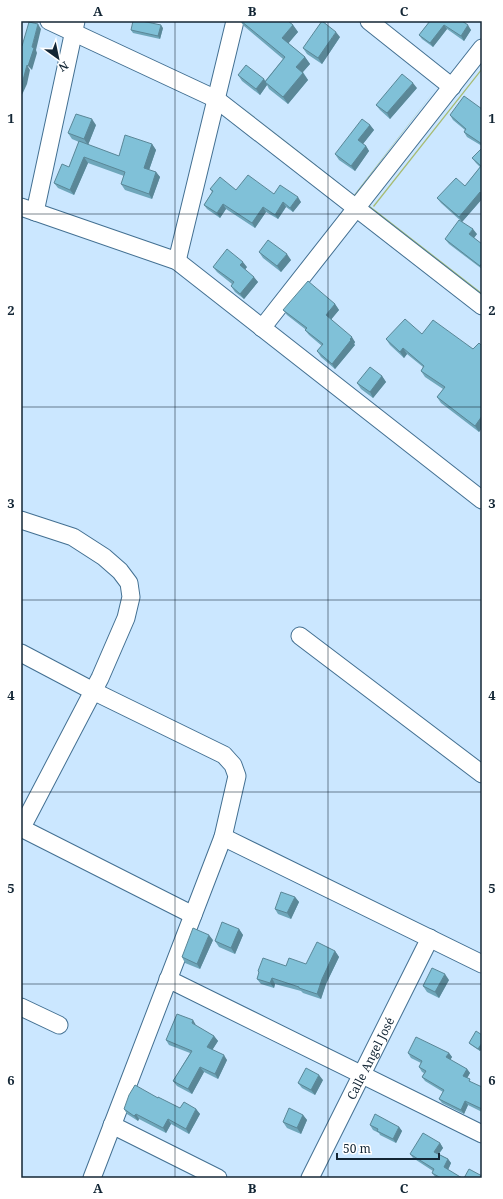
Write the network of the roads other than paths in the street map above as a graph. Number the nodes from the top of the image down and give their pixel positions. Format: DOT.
graph roads {
  1 [pos="49,21"];
  2 [pos="235,21"];
  3 [pos="369,21"];
  4 [pos="75,26"];
  5 [pos="482,48"];
  6 [pos="452,87"];
  7 [pos="216,99"];
  8 [pos="356,208"];
  9 [pos="28,209"];
  10 [pos="177,261"];
  11 [pos="482,306"];
  12 [pos="262,328"];
  13 [pos="482,500"];
  14 [pos="21,520"];
  15 [pos="300,636"];
  16 [pos="21,653"];
  17 [pos="93,691"];
  18 [pos="482,774"];
  19 [pos="21,829"];
  20 [pos="223,837"];
  21 [pos="193,914"];
  22 [pos="430,938"];
  23 [pos="482,964"];
  24 [pos="168,979"];
  25 [pos="21,1006"];
  26 [pos="59,1025"];
  27 [pos="362,1075"];
  28 [pos="112,1125"];
  29 [pos="482,1134"];
  30 [pos="92,1178"];
  31 [pos="218,1178"];
  32 [pos="310,1178"];
  1 -- 4 [label="street"];
  2 -- 7 [label="street"];
  3 -- 6 [label="street"];
  4 -- 7 [label="street"];
  4 -- 9 [label="street"];
  5 -- 6 [label="street"];
  6 -- 8 [label="street"];
  7 -- 8 [label="street"];
  7 -- 10 [label="street"];
  8 -- 11 [label="street"];
  8 -- 12 [label="street"];
  9 -- 10 [label="street"];
  10 -- 12 [label="street"];
  12 -- 13 [label="street"];
  14 -- 17 [label="street"];
  15 -- 18 [label="street"];
  16 -- 17 [label="street"];
  17 -- 19 [label="street"];
  17 -- 20 [label="street"];
  19 -- 21 [label="street"];
  20 -- 21 [label="street"];
  20 -- 22 [label="street"];
  21 -- 24 [label="street"];
  22 -- 23 [label="street"];
  22 -- 27 [label="street, Calle Angel José"];
  24 -- 27 [label="street"];
  24 -- 28 [label="street"];
  25 -- 26 [label="street"];
  27 -- 29 [label="street"];
  27 -- 32 [label="street, Calle Angel José"];
  28 -- 30 [label="street"];
  28 -- 31 [label="street"];
}
